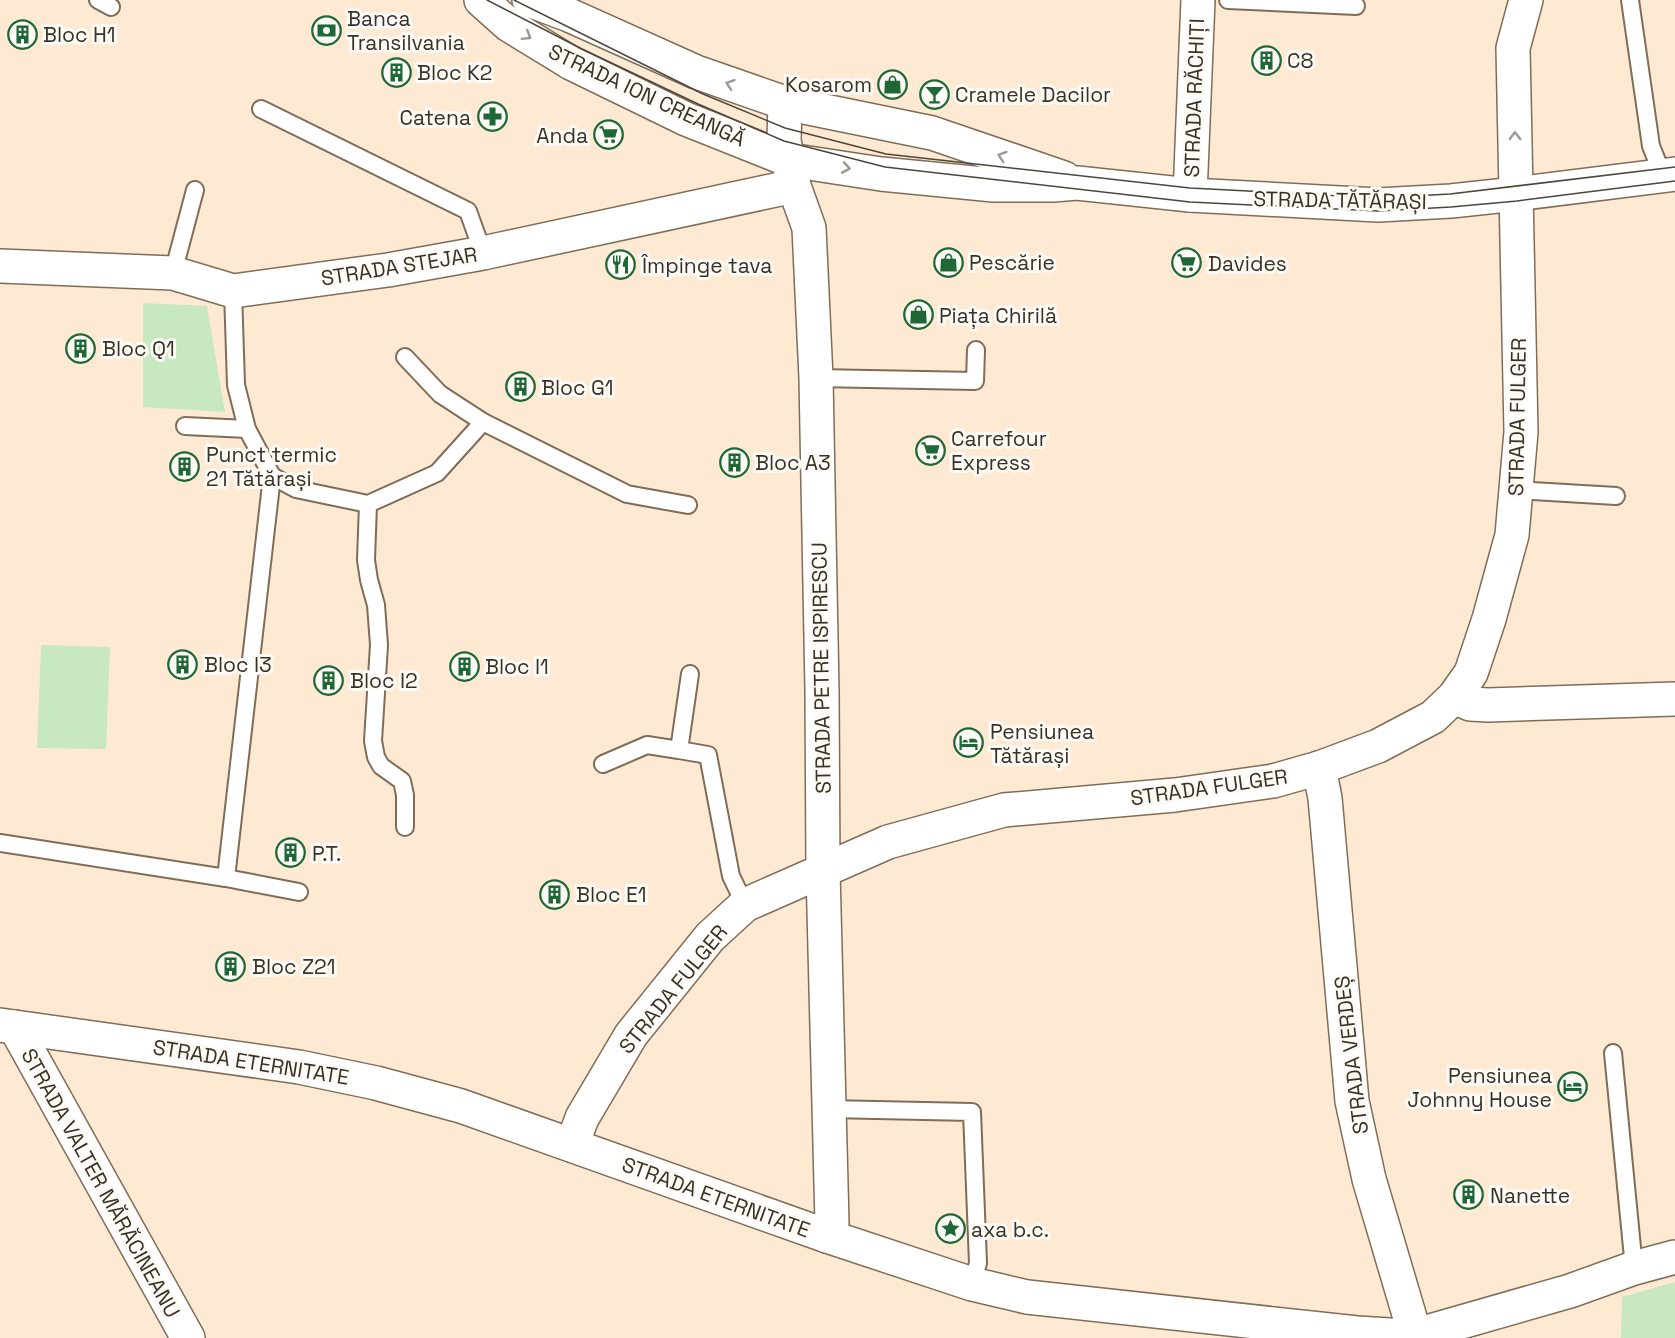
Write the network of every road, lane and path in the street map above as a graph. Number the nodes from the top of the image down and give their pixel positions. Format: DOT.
graph roads {
  1 [pos="481,0"];
  2 [pos="529,0"];
  3 [pos="1198,0"];
  4 [pos="1227,0"];
  5 [pos="1526,0"];
  6 [pos="1630,0"];
  7 [pos="1356,6"];
  8 [pos="785,103"];
  9 [pos="261,109"];
  10 [pos="791,173"];
  11 [pos="1669,175"];
  12 [pos="1077,183"];
  13 [pos="195,190"];
  14 [pos="1516,194"];
  15 [pos="1190,195"];
  16 [pos="483,253"];
  17 [pos="0,266"];
  18 [pos="173,273"];
  19 [pos="233,291"];
  20 [pos="976,350"];
  21 [pos="405,357"];
  22 [pos="816,378"];
  23 [pos="483,422"];
  24 [pos="185,426"];
  25 [pos="247,429"];
  26 [pos="272,476"];
  27 [pos="1517,490"];
  28 [pos="1616,496"];
  29 [pos="368,504"];
  30 [pos="688,505"];
  31 [pos="690,674"];
  32 [pos="1454,697"];
  33 [pos="1675,699"];
  34 [pos="679,750"];
  35 [pos="603,764"];
  36 [pos="1319,768"];
  37 [pos="405,827"];
  38 [pos="0,843"];
  39 [pos="823,871"];
  40 [pos="226,878"];
  41 [pos="298,892"];
  42 [pos="745,905"];
  43 [pos="7,1026"];
  44 [pos="1613,1053"];
  45 [pos="828,1109"];
  46 [pos="572,1145"];
  47 [pos="827,1236"];
  48 [pos="1675,1257"];
  49 [pos="1634,1268"];
  50 [pos="972,1284"];
  51 [pos="1423,1337"];
  52 [pos="188,1338"];
  1 -- 10 [label="street, STRADA ION CREANGĂ, one-way"];
  8 -- 2 [label="street, STRADA ION CREANGĂ, one-way"];
  3 -- 15 [label="street, STRADA RĂCHIȚI"];
  4 -- 7 [label="lane"];
  14 -- 5 [label="street, STRADA FULGER, one-way"];
  6 -- 11 [label="lane"];
  8 -- 10 [label="street, STRADA PETRE ISPIRESCU"];
  12 -- 8 [label="street, STRADA TĂTĂRAȘI, one-way"];
  9 -- 16 [label="lane"];
  10 -- 12 [label="street, STRADA TĂTĂRAȘI, one-way"];
  10 -- 16 [label="street, STRADA STEJAR"];
  10 -- 22 [label="street, STRADA PETRE ISPIRESCU"];
  11 -- 14 [label="street, STRADA TĂTĂRAȘI"];
  12 -- 15 [label="street, STRADA TĂTĂRAȘI"];
  13 -- 18 [label="lane"];
  14 -- 15 [label="street, STRADA TĂTĂRAȘI"];
  14 -- 27 [label="street, STRADA FULGER"];
  16 -- 19 [label="street, STRADA STEJAR"];
  17 -- 18 [label="street, STRADA STEJAR"];
  18 -- 19 [label="street, STRADA STEJAR"];
  19 -- 25 [label="lane"];
  20 -- 22 [label="lane"];
  21 -- 23 [label="lane"];
  22 -- 39 [label="street, STRADA PETRE ISPIRESCU"];
  23 -- 29 [label="lane"];
  23 -- 30 [label="lane"];
  24 -- 25 [label="lane"];
  25 -- 26 [label="lane"];
  26 -- 29 [label="lane"];
  26 -- 40 [label="lane"];
  27 -- 28 [label="lane"];
  27 -- 32 [label="street, STRADA FULGER"];
  29 -- 37 [label="lane"];
  31 -- 34 [label="lane"];
  32 -- 33 [label="street"];
  32 -- 36 [label="street, STRADA FULGER"];
  34 -- 35 [label="lane"];
  34 -- 42 [label="lane"];
  36 -- 39 [label="street, STRADA FULGER"];
  36 -- 51 [label="street, STRADA VERDEȘ"];
  38 -- 40 [label="lane"];
  39 -- 42 [label="street, STRADA FULGER"];
  39 -- 45 [label="street, STRADA PETRE ISPIRESCU"];
  40 -- 41 [label="lane"];
  42 -- 46 [label="street, STRADA FULGER"];
  43 -- 46 [label="street, STRADA ETERNITATE"];
  43 -- 52 [label="street, STRADA VALTER MĂRĂCINEANU"];
  44 -- 49 [label="lane"];
  45 -- 47 [label="street, STRADA PETRE ISPIRESCU"];
  45 -- 50 [label="lane"];
  46 -- 47 [label="street, STRADA ETERNITATE"];
  47 -- 50 [label="street, STRADA ETERNITATE"];
  48 -- 49 [label="street, STRADA ETERNITATE"];
  49 -- 51 [label="street, STRADA ETERNITATE"];
  50 -- 51 [label="street, STRADA ETERNITATE"];
}
